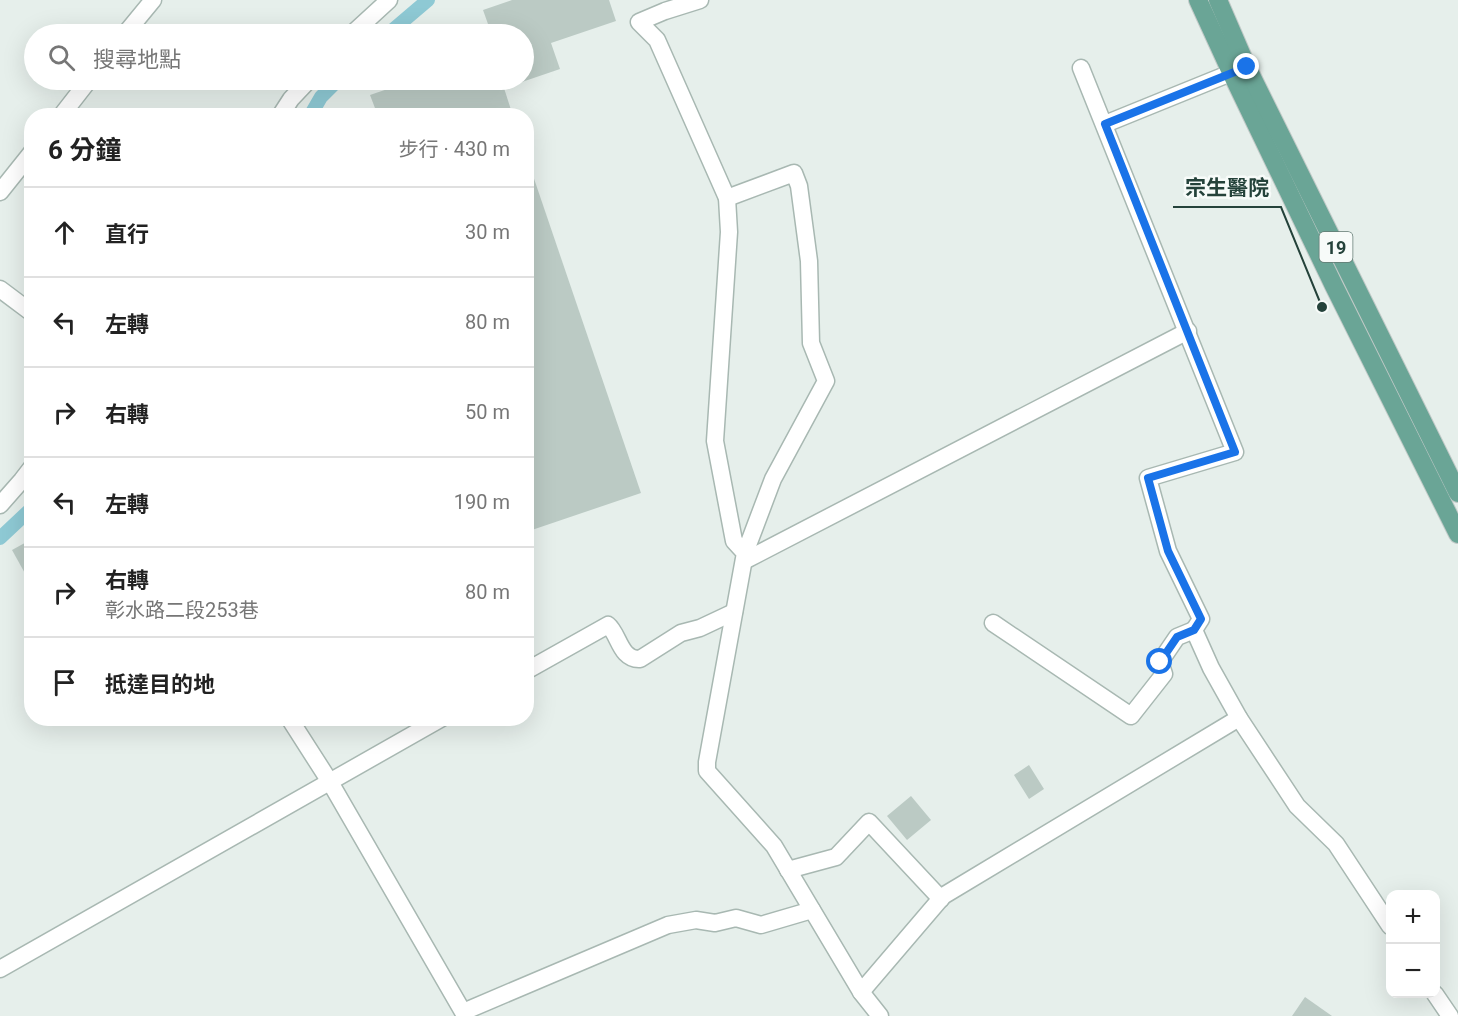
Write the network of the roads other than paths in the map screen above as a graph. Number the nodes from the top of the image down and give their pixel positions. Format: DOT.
graph roads {
  1 [pos="153,0"];
  2 [pos="389,0"];
  3 [pos="700,0"];
  4 [pos="1198,0"];
  5 [pos="1218,0"];
  6 [pos="133,24"];
  7 [pos="363,24"];
  8 [pos="1081,68"];
  9 [pos="1239,69"];
  10 [pos="81,90"];
  11 [pos="300,90"];
  12 [pos="67,108"];
  13 [pos="285,108"];
  14 [pos="1105,124"];
  15 [pos="24,162"];
  16 [pos="0,192"];
  17 [pos="727,198"];
  18 [pos="1351,277"];
  19 [pos="1334,286"];
  20 [pos="0,289"];
  21 [pos="24,307"];
  22 [pos="1188,331"];
  23 [pos="24,477"];
  24 [pos="1458,493"];
  25 [pos="0,505"];
  26 [pos="1458,534"];
  27 [pos="744,557"];
  28 [pos="734,612"];
  29 [pos="993,623"];
  30 [pos="1194,630"];
  31 [pos="534,667"];
  32 [pos="1239,718"];
  33 [pos="294,726"];
  34 [pos="428,726"];
  35 [pos="330,782"];
  36 [pos="788,870"];
  37 [pos="941,899"];
  38 [pos="812,910"];
  39 [pos="1386,920"];
  40 [pos="0,969"];
  41 [pos="861,992"];
  42 [pos="1438,998"];
  43 [pos="880,1016"];
  44 [pos="1450,1016"];
  1 -- 6 [label="street"];
  2 -- 7 [label="street"];
  3 -- 17 [label="street"];
  4 -- 9 [label="main road, 19"];
  5 -- 9 [label="main road, 19"];
  8 -- 14 [label="street"];
  9 -- 14 [label="street"];
  9 -- 18 [label="main road, 19"];
  9 -- 19 [label="main road, 19"];
  10 -- 12 [label="street"];
  11 -- 13 [label="street"];
  14 -- 22 [label="street"];
  15 -- 16 [label="street"];
  17 -- 27 [label="street"];
  17 -- 27 [label="street"];
  18 -- 19 [label="main road"];
  18 -- 24 [label="main road, 19"];
  19 -- 26 [label="main road, 19"];
  20 -- 21 [label="street"];
  22 -- 27 [label="street"];
  22 -- 30 [label="street"];
  23 -- 25 [label="street"];
  27 -- 28 [label="street"];
  28 -- 31 [label="street"];
  28 -- 36 [label="street"];
  29 -- 30 [label="street"];
  30 -- 32 [label="street"];
  32 -- 37 [label="street"];
  32 -- 39 [label="street"];
  33 -- 35 [label="street"];
  34 -- 35 [label="street"];
  35 -- 38 [label="street"];
  35 -- 40 [label="street"];
  36 -- 37 [label="street"];
  36 -- 38 [label="street"];
  37 -- 41 [label="street"];
  38 -- 41 [label="street"];
  41 -- 43 [label="street"];
  42 -- 44 [label="street"];
}
